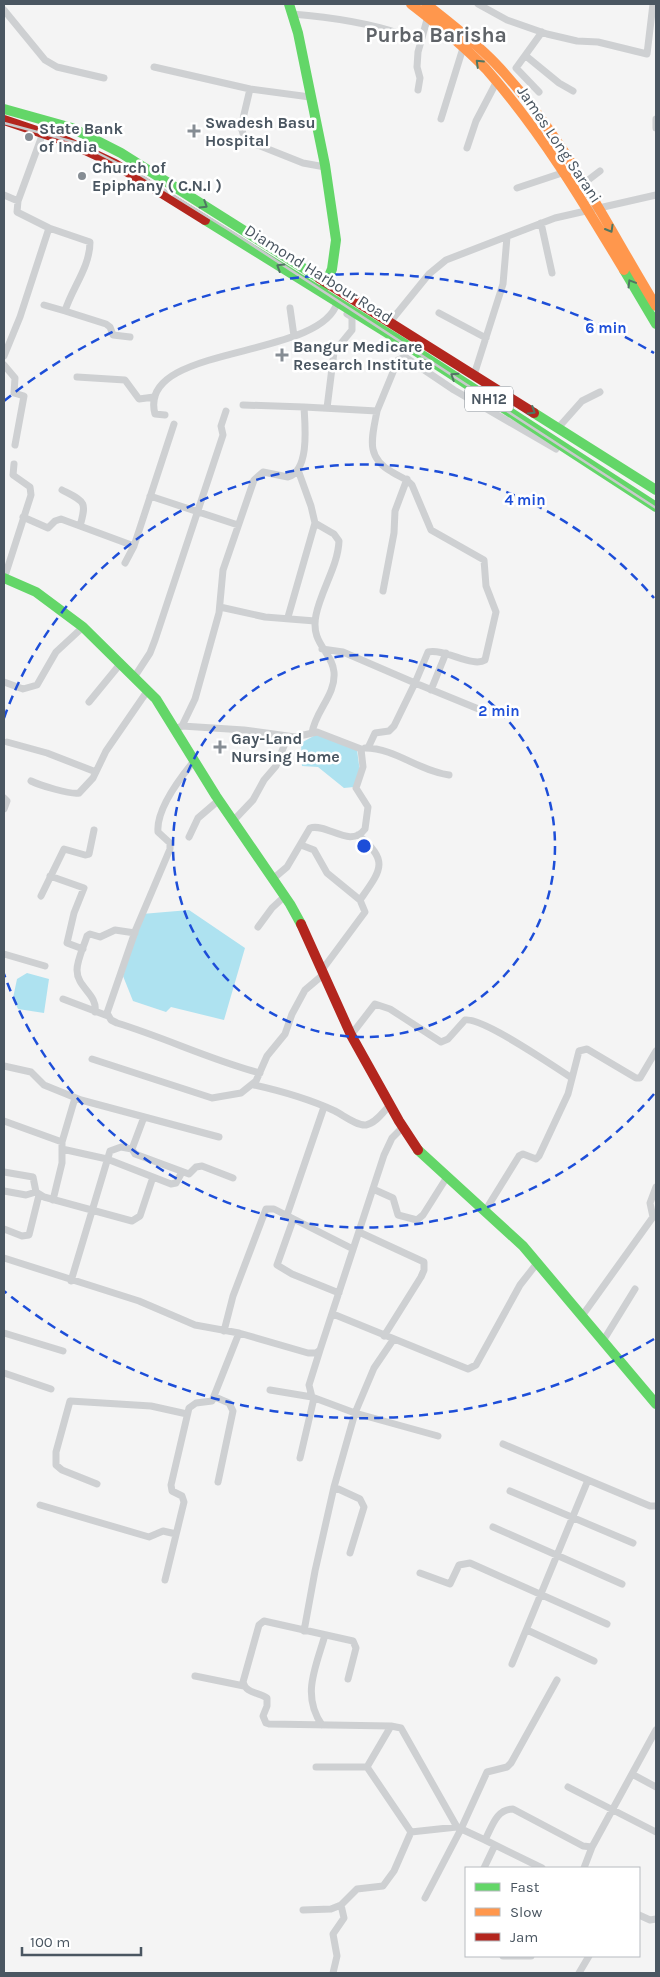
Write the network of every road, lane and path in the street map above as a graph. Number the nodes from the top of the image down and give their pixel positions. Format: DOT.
graph roads {
  1 [pos="411,4"];
  2 [pos="426,4"];
  3 [pos="478,4"];
  4 [pos="653,4"];
  5 [pos="291,9"];
  6 [pos="4,10"];
  7 [pos="428,16"];
  8 [pos="542,32"];
  9 [pos="401,34"];
  10 [pos="463,48"];
  11 [pos="526,56"];
  12 [pos="154,67"];
  13 [pos="516,68"];
  14 [pos="104,78"];
  15 [pos="508,78"];
  16 [pos="498,81"];
  17 [pos="250,89"];
  18 [pos="418,90"];
  19 [pos="573,91"];
  20 [pos="539,92"];
  21 [pos="310,97"];
  22 [pos="4,109"];
  23 [pos="441,119"];
  24 [pos="656,119"];
  25 [pos="4,120"];
  26 [pos="656,128"];
  27 [pos="42,133"];
  28 [pos="467,148"];
  29 [pos="325,167"];
  30 [pos="600,171"];
  31 [pos="562,173"];
  32 [pos="583,184"];
  33 [pos="517,188"];
  34 [pos="4,195"];
  35 [pos="656,195"];
  36 [pos="18,201"];
  37 [pos="592,208"];
  38 [pos="541,223"];
  39 [pos="49,228"];
  40 [pos="507,237"];
  41 [pos="552,273"];
  42 [pos="328,283"];
  43 [pos="321,293"];
  44 [pos="44,305"];
  45 [pos="337,306"];
  46 [pos="656,306"];
  47 [pos="290,308"];
  48 [pos="65,311"];
  49 [pos="439,313"];
  50 [pos="390,322"];
  51 [pos="656,324"];
  52 [pos="294,336"];
  53 [pos="130,337"];
  54 [pos="486,338"];
  55 [pos="4,356"];
  56 [pos="4,364"];
  57 [pos="474,375"];
  58 [pos="77,377"];
  59 [pos="600,392"];
  60 [pos="154,397"];
  61 [pos="243,405"];
  62 [pos="304,407"];
  63 [pos="327,408"];
  64 [pos="226,411"];
  65 [pos="377,411"];
  66 [pos="165,415"];
  67 [pos="174,424"];
  68 [pos="558,428"];
  69 [pos="14,445"];
  70 [pos="14,464"];
  71 [pos="298,470"];
  72 [pos="407,479"];
  73 [pos="62,490"];
  74 [pos="656,490"];
  75 [pos="150,496"];
  76 [pos="656,507"];
  77 [pos="198,511"];
  78 [pos="656,514"];
  79 [pos="23,516"];
  80 [pos="315,523"];
  81 [pos="238,525"];
  82 [pos="80,526"];
  83 [pos="134,546"];
  84 [pos="125,563"];
  85 [pos="4,579"];
  86 [pos="383,591"];
  87 [pos="220,607"];
  88 [pos="288,617"];
  89 [pos="315,621"];
  90 [pos="82,627"];
  91 [pos="322,649"];
  92 [pos="446,653"];
  93 [pos="121,663"];
  94 [pos="135,676"];
  95 [pos="4,682"];
  96 [pos="415,683"];
  97 [pos="148,690"];
  98 [pos="431,690"];
  99 [pos="89,702"];
  100 [pos="481,710"];
  101 [pos="179,728"];
  102 [pos="312,733"];
  103 [pos="288,736"];
  104 [pos="7,742"];
  105 [pos="357,748"];
  106 [pos="368,748"];
  107 [pos="194,761"];
  108 [pos="96,772"];
  109 [pos="449,775"];
  110 [pos="30,781"];
  111 [pos="4,798"];
  112 [pos="219,800"];
  113 [pos="4,809"];
  114 [pos="234,820"];
  115 [pos="94,830"];
  116 [pos="358,835"];
  117 [pos="188,837"];
  118 [pos="301,845"];
  119 [pos="50,876"];
  120 [pos="274,878"];
  121 [pos="41,896"];
  122 [pos="286,896"];
  123 [pos="360,900"];
  124 [pos="258,927"];
  125 [pos="135,933"];
  126 [pos="83,949"];
  127 [pos="4,954"];
  128 [pos="45,966"];
  129 [pos="323,972"];
  130 [pos="63,999"];
  131 [pos="96,1012"];
  132 [pos="108,1016"];
  133 [pos="351,1035"];
  134 [pos="656,1051"];
  135 [pos="92,1058"];
  136 [pos="4,1066"];
  137 [pos="260,1073"];
  138 [pos="572,1078"];
  139 [pos="254,1085"];
  140 [pos="75,1098"];
  141 [pos="390,1105"];
  142 [pos="324,1107"];
  143 [pos="144,1117"];
  144 [pos="4,1121"];
  145 [pos="402,1127"];
  146 [pos="218,1137"];
  147 [pos="62,1146"];
  148 [pos="132,1149"];
  149 [pos="107,1159"];
  150 [pos="4,1172"];
  151 [pos="182,1172"];
  152 [pos="153,1177"];
  153 [pos="448,1177"];
  154 [pos="232,1178"];
  155 [pos="656,1187"];
  156 [pos="373,1189"];
  157 [pos="4,1191"];
  158 [pos="38,1193"];
  159 [pos="53,1200"];
  160 [pos="92,1210"];
  161 [pos="485,1211"];
  162 [pos="290,1217"];
  163 [pos="654,1218"];
  164 [pos="4,1229"];
  165 [pos="359,1232"];
  166 [pos="353,1249"];
  167 [pos="4,1258"];
  168 [pos="538,1262"];
  169 [pos="72,1280"];
  170 [pos="634,1289"];
  171 [pos="339,1293"];
  172 [pos="333,1314"];
  173 [pos="582,1316"];
  174 [pos="224,1331"];
  175 [pos="4,1332"];
  176 [pos="239,1333"];
  177 [pos="384,1336"];
  178 [pos="393,1340"];
  179 [pos="603,1340"];
  180 [pos="320,1350"];
  181 [pos="63,1351"];
  182 [pos="4,1373"];
  183 [pos="51,1389"];
  184 [pos="270,1390"];
  185 [pos="215,1397"];
  186 [pos="313,1398"];
  187 [pos="656,1404"];
  188 [pos="355,1413"];
  189 [pos="187,1414"];
  190 [pos="438,1436"];
  191 [pos="503,1444"];
  192 [pos="300,1458"];
  193 [pos="588,1480"];
  194 [pos="218,1482"];
  195 [pos="96,1484"];
  196 [pos="334,1487"];
  197 [pos="510,1491"];
  198 [pos="40,1506"];
  199 [pos="656,1506"];
  200 [pos="573,1518"];
  201 [pos="493,1527"];
  202 [pos="176,1534"];
  203 [pos="633,1543"];
  204 [pos="350,1553"];
  205 [pos="557,1556"];
  206 [pos="420,1574"];
  207 [pos="164,1580"];
  208 [pos="622,1584"];
  209 [pos="542,1594"];
  210 [pos="607,1624"];
  211 [pos="527,1630"];
  212 [pos="304,1631"];
  213 [pos="325,1635"];
  214 [pos="594,1661"];
  215 [pos="512,1664"];
  216 [pos="195,1676"];
  217 [pos="348,1679"];
  218 [pos="557,1680"];
  219 [pos="244,1686"];
  220 [pos="322,1725"];
  221 [pos="391,1726"];
  222 [pos="656,1730"];
  223 [pos="316,1767"];
  224 [pos="367,1767"];
  225 [pos="632,1774"];
  226 [pos="656,1787"];
  227 [pos="568,1788"];
  228 [pos="613,1811"];
  229 [pos="459,1828"];
  230 [pos="411,1832"];
  231 [pos="656,1832"];
  232 [pos="485,1840"];
  233 [pos="495,1845"];
  234 [pos="592,1847"];
  235 [pos="484,1867"];
  236 [pos="537,1867"];
  237 [pos="584,1867"];
  238 [pos="425,1898"];
  239 [pos="340,1905"];
  240 [pos="303,1910"];
  241 [pos="640,1916"];
  242 [pos="656,1919"];
  243 [pos="588,1957"];
  244 [pos="333,1973"];
  245 [pos="580,1973"];
  1 -- 7 [label="main road, James Long Sarani"];
  2 -- 15 [label="main road"];
  3 -- 8 [label="street"];
  4 -- 8 [label="street"];
  5 -- 9 [label="street"];
  5 -- 21 [label="main road"];
  6 -- 14 [label="street"];
  7 -- 10 [label="main road, James Long Sarani"];
  7 -- 18 [label="street"];
  8 -- 11 [label="street"];
  16 -- 10 [label="main road, James Long Sarani, one-way"];
  10 -- 23 [label="street"];
  11 -- 13 [label="street"];
  11 -- 19 [label="street"];
  12 -- 17 [label="street"];
  13 -- 15 [label="street"];
  13 -- 20 [label="street"];
  15 -- 32 [label="main road"];
  16 -- 28 [label="street"];
  16 -- 31 [label="main road, James Long Sarani"];
  17 -- 21 [label="street"];
  17 -- 29 [label="street"];
  21 -- 29 [label="main road"];
  22 -- 42 [label="main road, Diamond Harbour Road / NH12, one-way"];
  24 -- 26 [label="street"];
  25 -- 27 [label="main road, Diamond Harbour Road / NH12"];
  27 -- 36 [label="street"];
  43 -- 27 [label="main road, Diamond Harbour Road / NH12, one-way"];
  29 -- 42 [label="main road"];
  30 -- 32 [label="street"];
  31 -- 33 [label="street"];
  31 -- 37 [label="main road, James Long Sarani"];
  32 -- 37 [label="main road"];
  34 -- 36 [label="street"];
  35 -- 37 [label="street"];
  36 -- 39 [label="street"];
  37 -- 38 [label="street"];
  37 -- 46 [label="main road, one-way"];
  51 -- 37 [label="main road, James Long Sarani, one-way"];
  38 -- 40 [label="street"];
  38 -- 41 [label="street"];
  39 -- 48 [label="street"];
  39 -- 55 [label="street"];
  40 -- 50 [label="street"];
  40 -- 54 [label="street"];
  42 -- 43 [label="main road"];
  42 -- 50 [label="main road, Diamond Harbour Road / NH12"];
  43 -- 45 [label="main road, Diamond Harbour Road / NH12"];
  44 -- 48 [label="street"];
  45 -- 52 [label="street"];
  45 -- 63 [label="street"];
  76 -- 45 [label="main road, Diamond Harbour Road / NH12, one-way"];
  47 -- 52 [label="street"];
  48 -- 53 [label="street"];
  49 -- 54 [label="street"];
  50 -- 57 [label="main road, Diamond Harbour Road / NH12"];
  52 -- 60 [label="street"];
  54 -- 57 [label="street"];
  56 -- 69 [label="street"];
  57 -- 68 [label="main road, Diamond Harbour Road / NH12, one-way"];
  58 -- 60 [label="street"];
  59 -- 68 [label="street"];
  60 -- 66 [label="street"];
  61 -- 62 [label="street"];
  62 -- 63 [label="street"];
  62 -- 71 [label="street"];
  63 -- 65 [label="street"];
  64 -- 77 [label="street"];
  65 -- 72 [label="street"];
  65 -- 78 [label="street"];
  67 -- 75 [label="street"];
  68 -- 74 [label="main road, Diamond Harbour Road / NH12"];
  70 -- 79 [label="street"];
  71 -- 80 [label="street"];
  71 -- 81 [label="street"];
  72 -- 86 [label="street"];
  72 -- 92 [label="street"];
  73 -- 82 [label="street"];
  75 -- 77 [label="street"];
  75 -- 83 [label="street"];
  77 -- 81 [label="street"];
  77 -- 94 [label="street"];
  79 -- 82 [label="street"];
  79 -- 85 [label="street"];
  80 -- 88 [label="street"];
  80 -- 89 [label="street"];
  81 -- 87 [label="street"];
  82 -- 83 [label="street"];
  83 -- 84 [label="street"];
  85 -- 90 [label="main road"];
  87 -- 88 [label="street"];
  87 -- 101 [label="street"];
  88 -- 89 [label="street"];
  89 -- 91 [label="street"];
  90 -- 93 [label="main road"];
  90 -- 95 [label="street"];
  91 -- 96 [label="street"];
  91 -- 102 [label="street"];
  92 -- 96 [label="street"];
  92 -- 98 [label="street"];
  93 -- 94 [label="main road"];
  93 -- 99 [label="street"];
  94 -- 97 [label="main road"];
  96 -- 98 [label="street"];
  96 -- 106 [label="street"];
  97 -- 101 [label="main road"];
  97 -- 108 [label="street"];
  98 -- 100 [label="street"];
  101 -- 103 [label="street"];
  101 -- 107 [label="main road"];
  102 -- 103 [label="street"];
  102 -- 105 [label="street"];
  103 -- 114 [label="street"];
  104 -- 108 [label="street"];
  105 -- 106 [label="street"];
  105 -- 116 [label="street"];
  106 -- 109 [label="street"];
  107 -- 112 [label="main road"];
  107 -- 125 [label="street"];
  108 -- 110 [label="street"];
  111 -- 113 [label="street"];
  112 -- 114 [label="main road"];
  112 -- 117 [label="street"];
  114 -- 120 [label="main road"];
  115 -- 119 [label="street"];
  116 -- 118 [label="street"];
  116 -- 123 [label="street"];
  118 -- 120 [label="street"];
  118 -- 123 [label="street"];
  119 -- 121 [label="street"];
  119 -- 126 [label="street"];
  120 -- 122 [label="main road"];
  122 -- 124 [label="street"];
  122 -- 129 [label="main road"];
  123 -- 129 [label="street"];
  125 -- 126 [label="street"];
  125 -- 132 [label="street"];
  126 -- 131 [label="street"];
  127 -- 128 [label="street"];
  129 -- 133 [label="main road"];
  129 -- 137 [label="street"];
  130 -- 131 [label="street"];
  131 -- 132 [label="street"];
  132 -- 137 [label="street"];
  133 -- 138 [label="street"];
  133 -- 141 [label="main road"];
  134 -- 138 [label="street"];
  135 -- 139 [label="street"];
  136 -- 140 [label="street"];
  137 -- 139 [label="street"];
  138 -- 161 [label="street"];
  139 -- 142 [label="street"];
  140 -- 143 [label="street"];
  140 -- 147 [label="street"];
  141 -- 142 [label="street"];
  141 -- 145 [label="main road"];
  142 -- 162 [label="street"];
  143 -- 146 [label="street"];
  143 -- 148 [label="street"];
  144 -- 147 [label="street"];
  145 -- 153 [label="main road"];
  145 -- 156 [label="street"];
  147 -- 149 [label="street"];
  147 -- 159 [label="street"];
  148 -- 149 [label="street"];
  148 -- 151 [label="street"];
  149 -- 152 [label="street"];
  149 -- 160 [label="street"];
  150 -- 158 [label="street"];
  151 -- 152 [label="street"];
  151 -- 154 [label="street"];
  152 -- 160 [label="street"];
  153 -- 156 [label="street"];
  153 -- 161 [label="main road"];
  155 -- 163 [label="street"];
  156 -- 165 [label="street"];
  157 -- 158 [label="street"];
  158 -- 159 [label="street"];
  158 -- 164 [label="street"];
  159 -- 160 [label="street"];
  160 -- 169 [label="street"];
  161 -- 168 [label="main road"];
  162 -- 166 [label="street"];
  162 -- 171 [label="street"];
  162 -- 174 [label="street"];
  163 -- 173 [label="street"];
  165 -- 166 [label="street"];
  165 -- 177 [label="street"];
  166 -- 171 [label="street"];
  167 -- 169 [label="street"];
  168 -- 173 [label="main road"];
  168 -- 178 [label="street"];
  169 -- 174 [label="street"];
  170 -- 179 [label="street"];
  171 -- 172 [label="street"];
  172 -- 177 [label="street"];
  172 -- 180 [label="street"];
  173 -- 179 [label="main road"];
  174 -- 176 [label="street"];
  175 -- 181 [label="street"];
  176 -- 180 [label="street"];
  176 -- 185 [label="street"];
  177 -- 178 [label="street"];
  178 -- 188 [label="street"];
  179 -- 187 [label="main road"];
  180 -- 186 [label="street"];
  182 -- 183 [label="street"];
  184 -- 186 [label="street"];
  185 -- 189 [label="street"];
  185 -- 194 [label="street"];
  186 -- 188 [label="street"];
  186 -- 192 [label="street"];
  188 -- 190 [label="street"];
  188 -- 196 [label="street"];
  189 -- 195 [label="street"];
  189 -- 202 [label="street"];
  191 -- 193 [label="street"];
  193 -- 199 [label="street"];
  193 -- 200 [label="street"];
  196 -- 204 [label="street"];
  196 -- 212 [label="street"];
  197 -- 200 [label="street"];
  198 -- 202 [label="street"];
  200 -- 203 [label="street"];
  200 -- 205 [label="street"];
  201 -- 205 [label="street"];
  202 -- 207 [label="street"];
  205 -- 208 [label="street"];
  205 -- 209 [label="street"];
  206 -- 209 [label="street"];
  209 -- 210 [label="street"];
  209 -- 211 [label="street"];
  211 -- 214 [label="street"];
  211 -- 215 [label="street"];
  212 -- 213 [label="street"];
  212 -- 219 [label="street"];
  213 -- 217 [label="street"];
  213 -- 220 [label="street"];
  216 -- 219 [label="street"];
  218 -- 229 [label="street"];
  219 -- 220 [label="street"];
  220 -- 221 [label="street"];
  221 -- 224 [label="street"];
  221 -- 229 [label="street"];
  222 -- 225 [label="street"];
  223 -- 224 [label="street"];
  224 -- 230 [label="street"];
  225 -- 226 [label="street"];
  225 -- 228 [label="street"];
  227 -- 228 [label="street"];
  228 -- 231 [label="street"];
  228 -- 234 [label="street"];
  229 -- 230 [label="street"];
  229 -- 232 [label="street"];
  229 -- 238 [label="street"];
  230 -- 239 [label="street"];
  232 -- 233 [label="street"];
  232 -- 234 [label="street"];
  233 -- 235 [label="street"];
  233 -- 236 [label="street"];
  234 -- 237 [label="street"];
  239 -- 240 [label="street"];
  239 -- 244 [label="street"];
  241 -- 242 [label="street"];
  243 -- 245 [label="street"];
}
